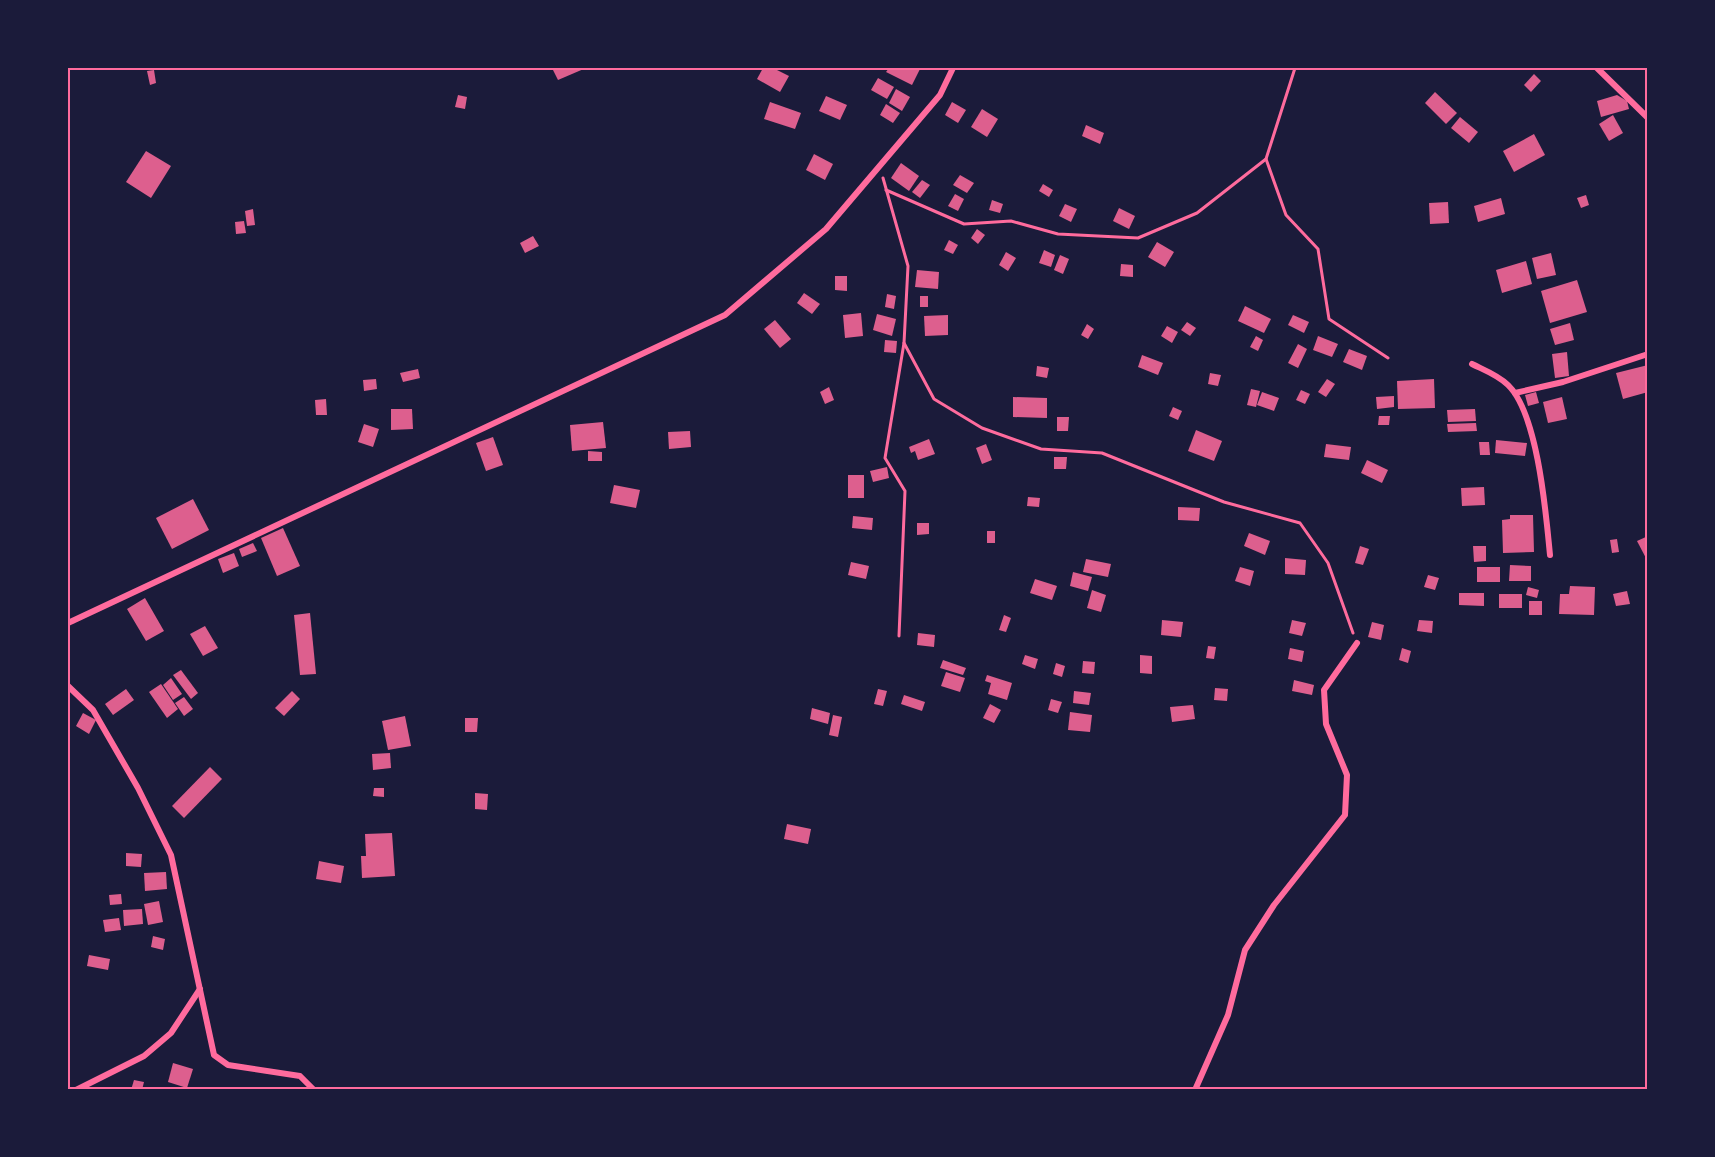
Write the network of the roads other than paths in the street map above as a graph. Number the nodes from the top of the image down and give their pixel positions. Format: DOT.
graph roads {
  1 [pos="953,68"];
  2 [pos="1597,68"];
  3 [pos="1647,118"];
  4 [pos="1647,354"];
  5 [pos="1472,363"];
  6 [pos="1515,393"];
  7 [pos="1550,555"];
  8 [pos="68,623"];
  9 [pos="1357,643"];
  10 [pos="68,686"];
  11 [pos="200,988"];
  12 [pos="76,1089"];
  13 [pos="314,1089"];
  14 [pos="1195,1089"];
  1 -- 8 [label="street"];
  2 -- 3 [label="street"];
  4 -- 6 [label="street"];
  5 -- 6 [label="street"];
  6 -- 7 [label="street"];
  9 -- 14 [label="street"];
  10 -- 11 [label="street"];
  11 -- 12 [label="street"];
  11 -- 13 [label="street"];
}
